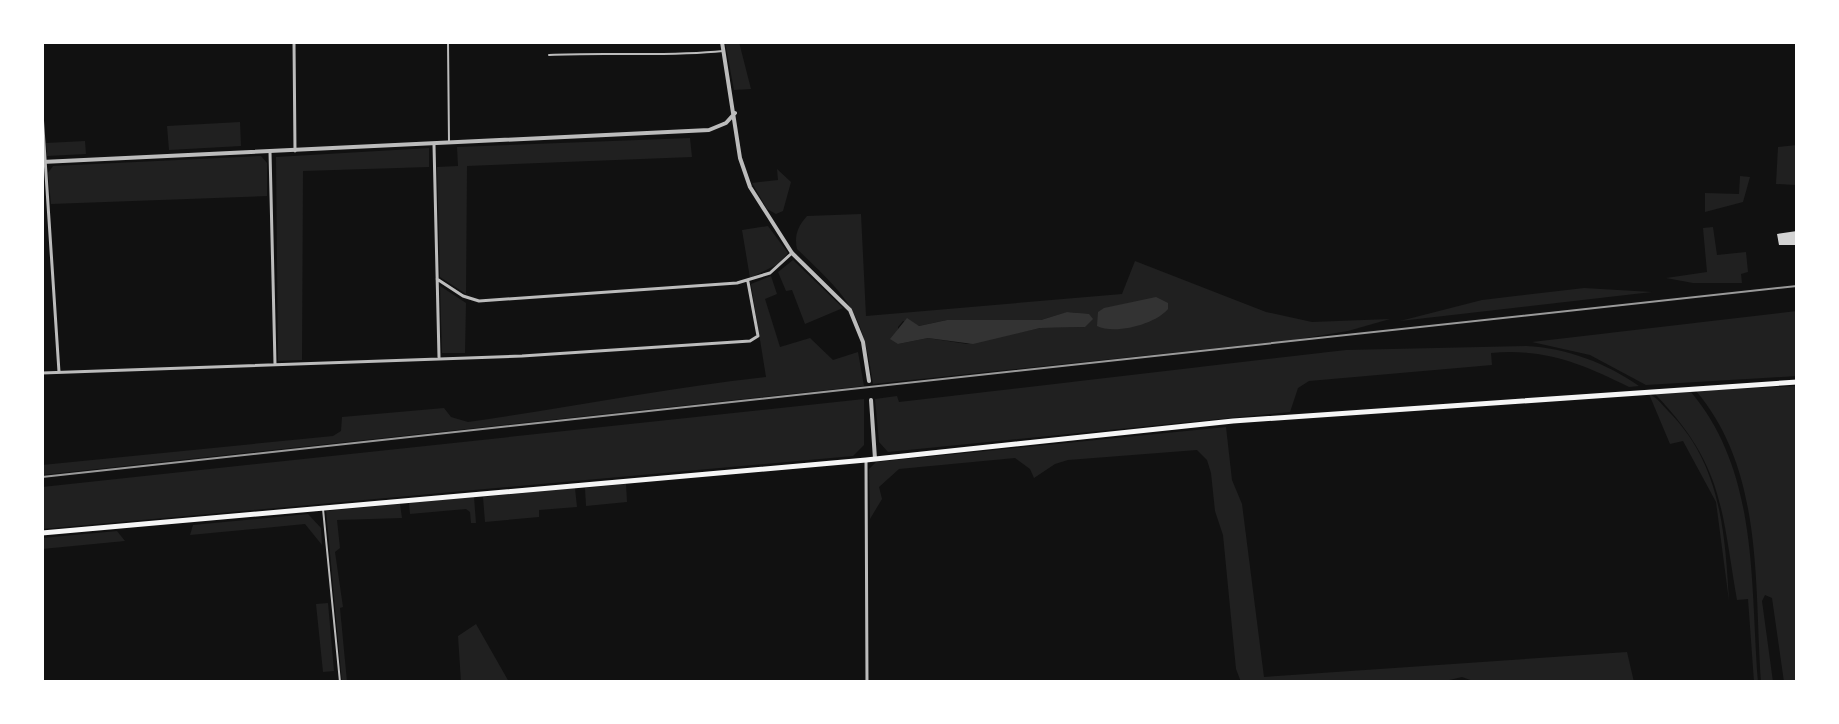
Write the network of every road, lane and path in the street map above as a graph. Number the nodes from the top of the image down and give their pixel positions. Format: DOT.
graph roads {
  1 [pos="294,42"];
  2 [pos="448,42"];
  3 [pos="722,42"];
  4 [pos="724,51"];
  5 [pos="549,55"];
  6 [pos="42,113"];
  7 [pos="735,113"];
  8 [pos="449,143"];
  9 [pos="434,144"];
  10 [pos="295,151"];
  11 [pos="270,152"];
  12 [pos="44,162"];
  13 [pos="792,253"];
  14 [pos="437,279"];
  15 [pos="748,282"];
  16 [pos="439,357"];
  17 [pos="275,364"];
  18 [pos="59,372"];
  19 [pos="42,373"];
  20 [pos="869,381"];
  21 [pos="1797,382"];
  22 [pos="871,400"];
  23 [pos="875,459"];
  24 [pos="866,460"];
  25 [pos="323,508"];
  26 [pos="42,533"];
  27 [pos="340,682"];
  28 [pos="867,682"];
  1 -- 10 [label="street"];
  2 -- 8 [label="lane"];
  3 -- 4 [label="street"];
  4 -- 5 [label="lane"];
  4 -- 7 [label="street"];
  6 -- 12 [label="street"];
  7 -- 8 [label="street"];
  7 -- 13 [label="street"];
  8 -- 9 [label="street"];
  9 -- 10 [label="street"];
  9 -- 14 [label="street"];
  10 -- 11 [label="street"];
  11 -- 12 [label="street"];
  11 -- 17 [label="street"];
  12 -- 18 [label="street"];
  13 -- 15 [label="street"];
  13 -- 20 [label="street"];
  14 -- 15 [label="street"];
  14 -- 16 [label="street"];
  15 -- 16 [label="street"];
  16 -- 17 [label="street"];
  17 -- 18 [label="street"];
  18 -- 19 [label="street"];
  21 -- 23 [label="main road"];
  22 -- 23 [label="street"];
  23 -- 24 [label="main road"];
  24 -- 25 [label="main road"];
  24 -- 28 [label="street"];
  25 -- 26 [label="main road"];
  25 -- 27 [label="lane"];
}
